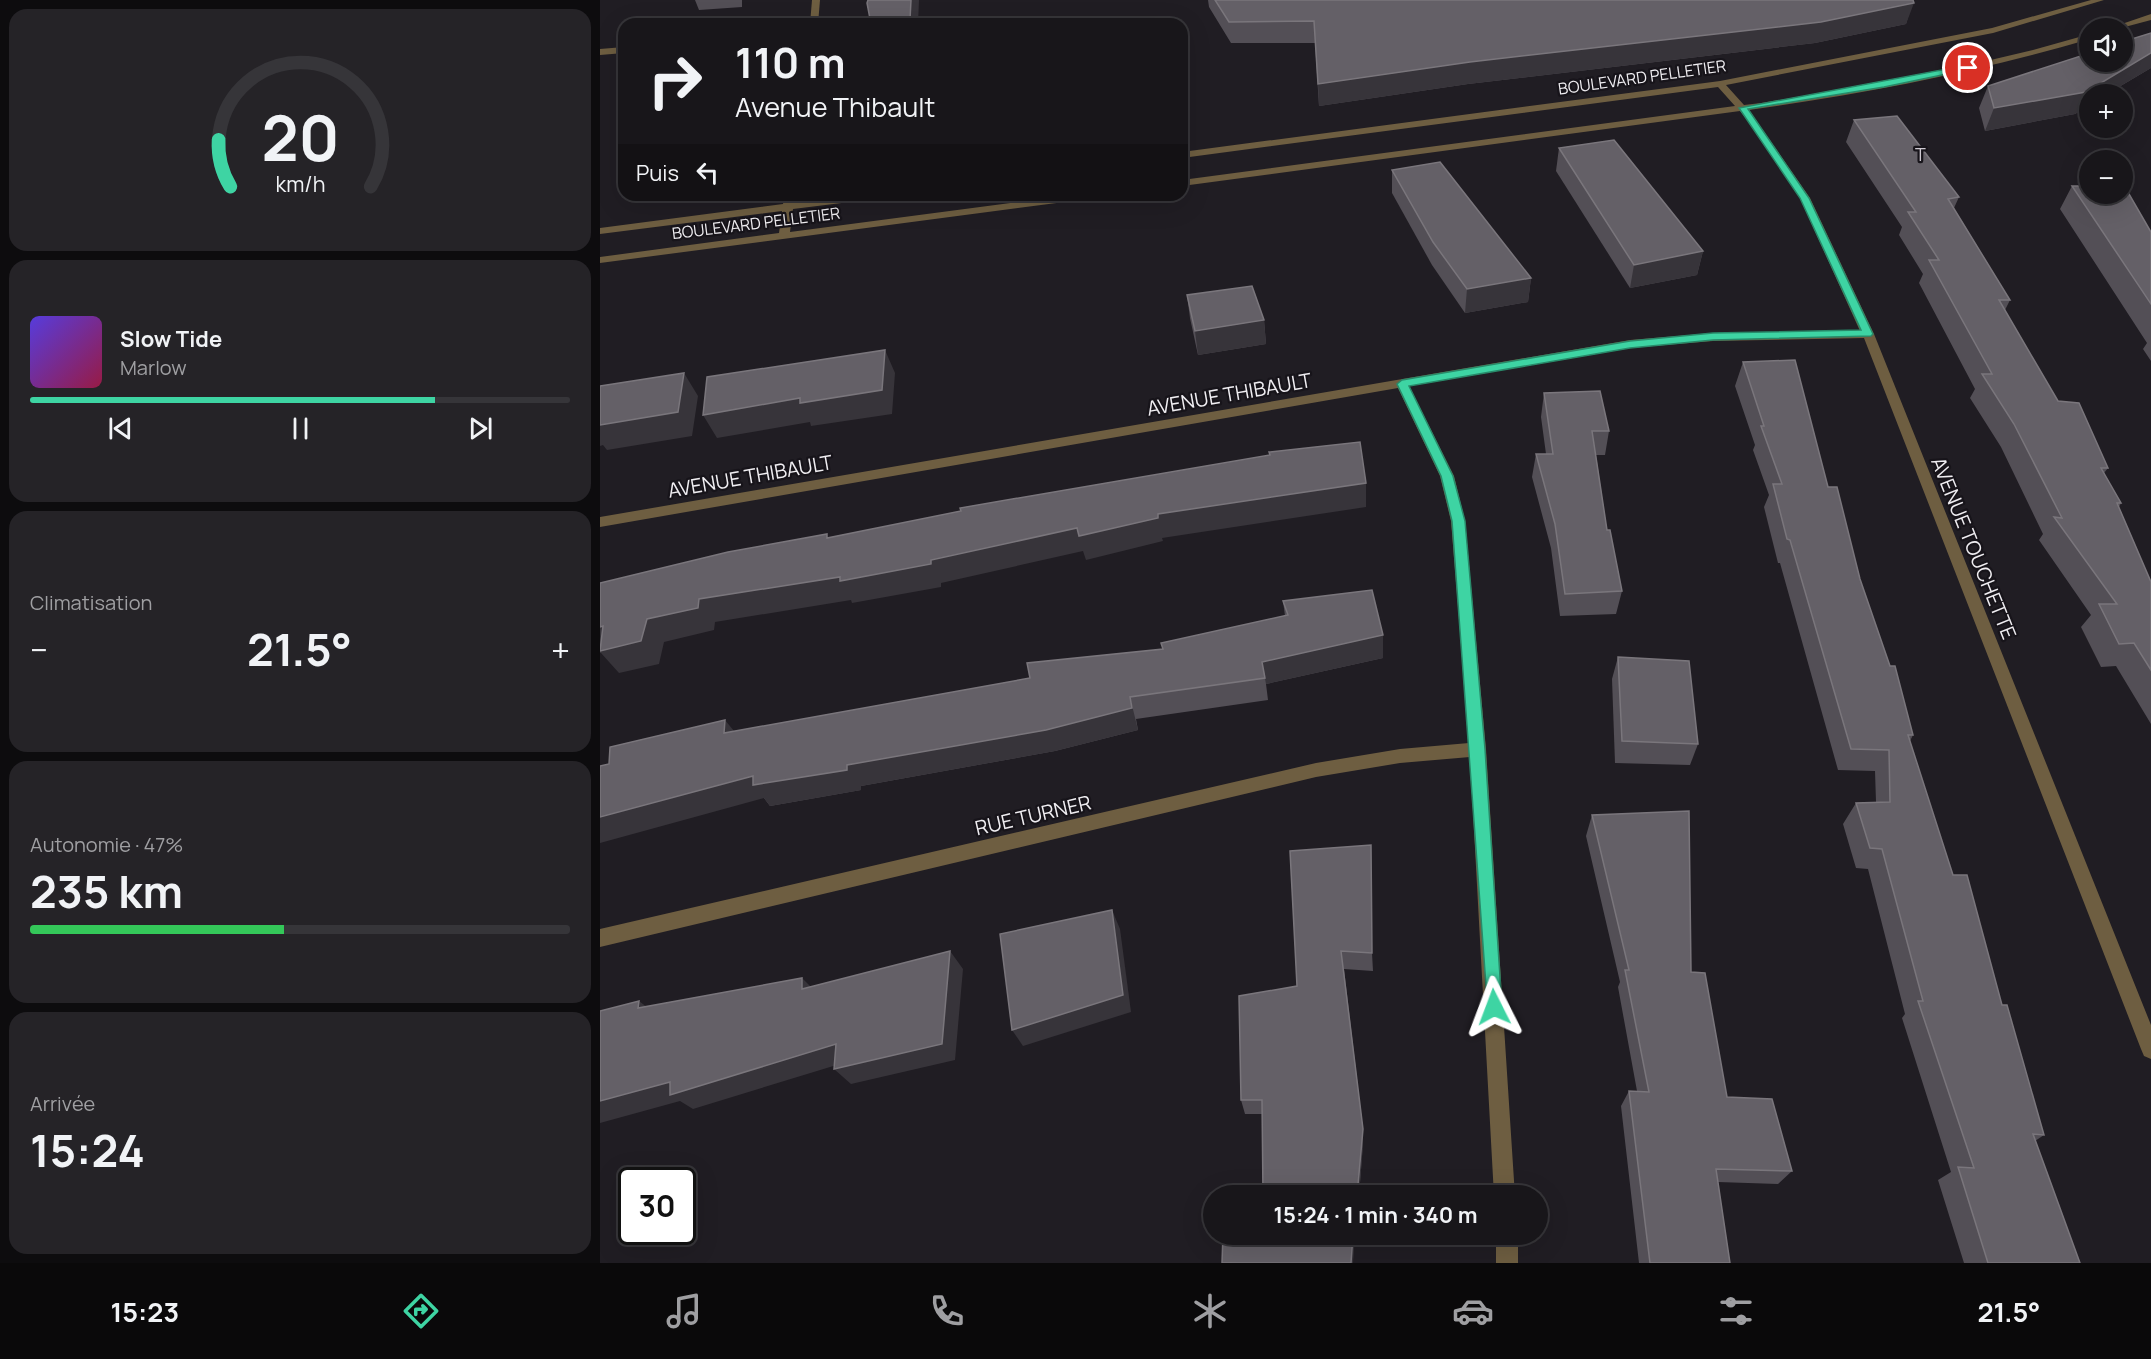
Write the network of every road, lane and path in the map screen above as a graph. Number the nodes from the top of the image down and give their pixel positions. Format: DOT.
graph roads {
  1 [pos="816,0"];
  2 [pos="2100,0"];
  3 [pos="2151,17"];
  4 [pos="814,18"];
  5 [pos="2133,22"];
  6 [pos="2079,39"];
  7 [pos="618,50"];
  8 [pos="600,52"];
  9 [pos="1720,84"];
  10 [pos="1743,108"];
  11 [pos="1188,154"];
  12 [pos="1188,182"];
  13 [pos="789,201"];
  14 [pos="839,201"];
  15 [pos="1051,201"];
  16 [pos="788,208"];
  17 [pos="600,231"];
  18 [pos="784,237"];
  19 [pos="600,260"];
  20 [pos="1868,334"];
  21 [pos="1402,384"];
  22 [pos="600,522"];
  23 [pos="1478,749"];
  24 [pos="600,938"];
  25 [pos="2151,1049"];
  26 [pos="1504,1185"];
  27 [pos="1506,1245"];
  28 [pos="1507,1263"];
  1 -- 4 [label="street"];
  2 -- 9 [label="street, BOULEVARD PELLETIER"];
  3 -- 5 [label="street"];
  6 -- 10 [label="street"];
  7 -- 8 [label="street"];
  9 -- 10 [label="street, AVENUE TOUCHETTE"];
  9 -- 11 [label="street, BOULEVARD PELLETIER"];
  10 -- 12 [label="street"];
  10 -- 20 [label="street, AVENUE TOUCHETTE"];
  13 -- 16 [label="street"];
  14 -- 16 [label="street, BOULEVARD PELLETIER"];
  15 -- 18 [label="street, BOULEVARD PELLETIER"];
  16 -- 17 [label="street, BOULEVARD PELLETIER"];
  16 -- 18 [label="street"];
  18 -- 19 [label="street, BOULEVARD PELLETIER"];
  20 -- 21 [label="street, AVENUE THIBAULT"];
  20 -- 25 [label="street, AVENUE TOUCHETTE"];
  21 -- 22 [label="street, AVENUE THIBAULT"];
  21 -- 23 [label="street"];
  23 -- 24 [label="street, RUE TURNER"];
  23 -- 26 [label="street"];
  27 -- 28 [label="street"];
}
